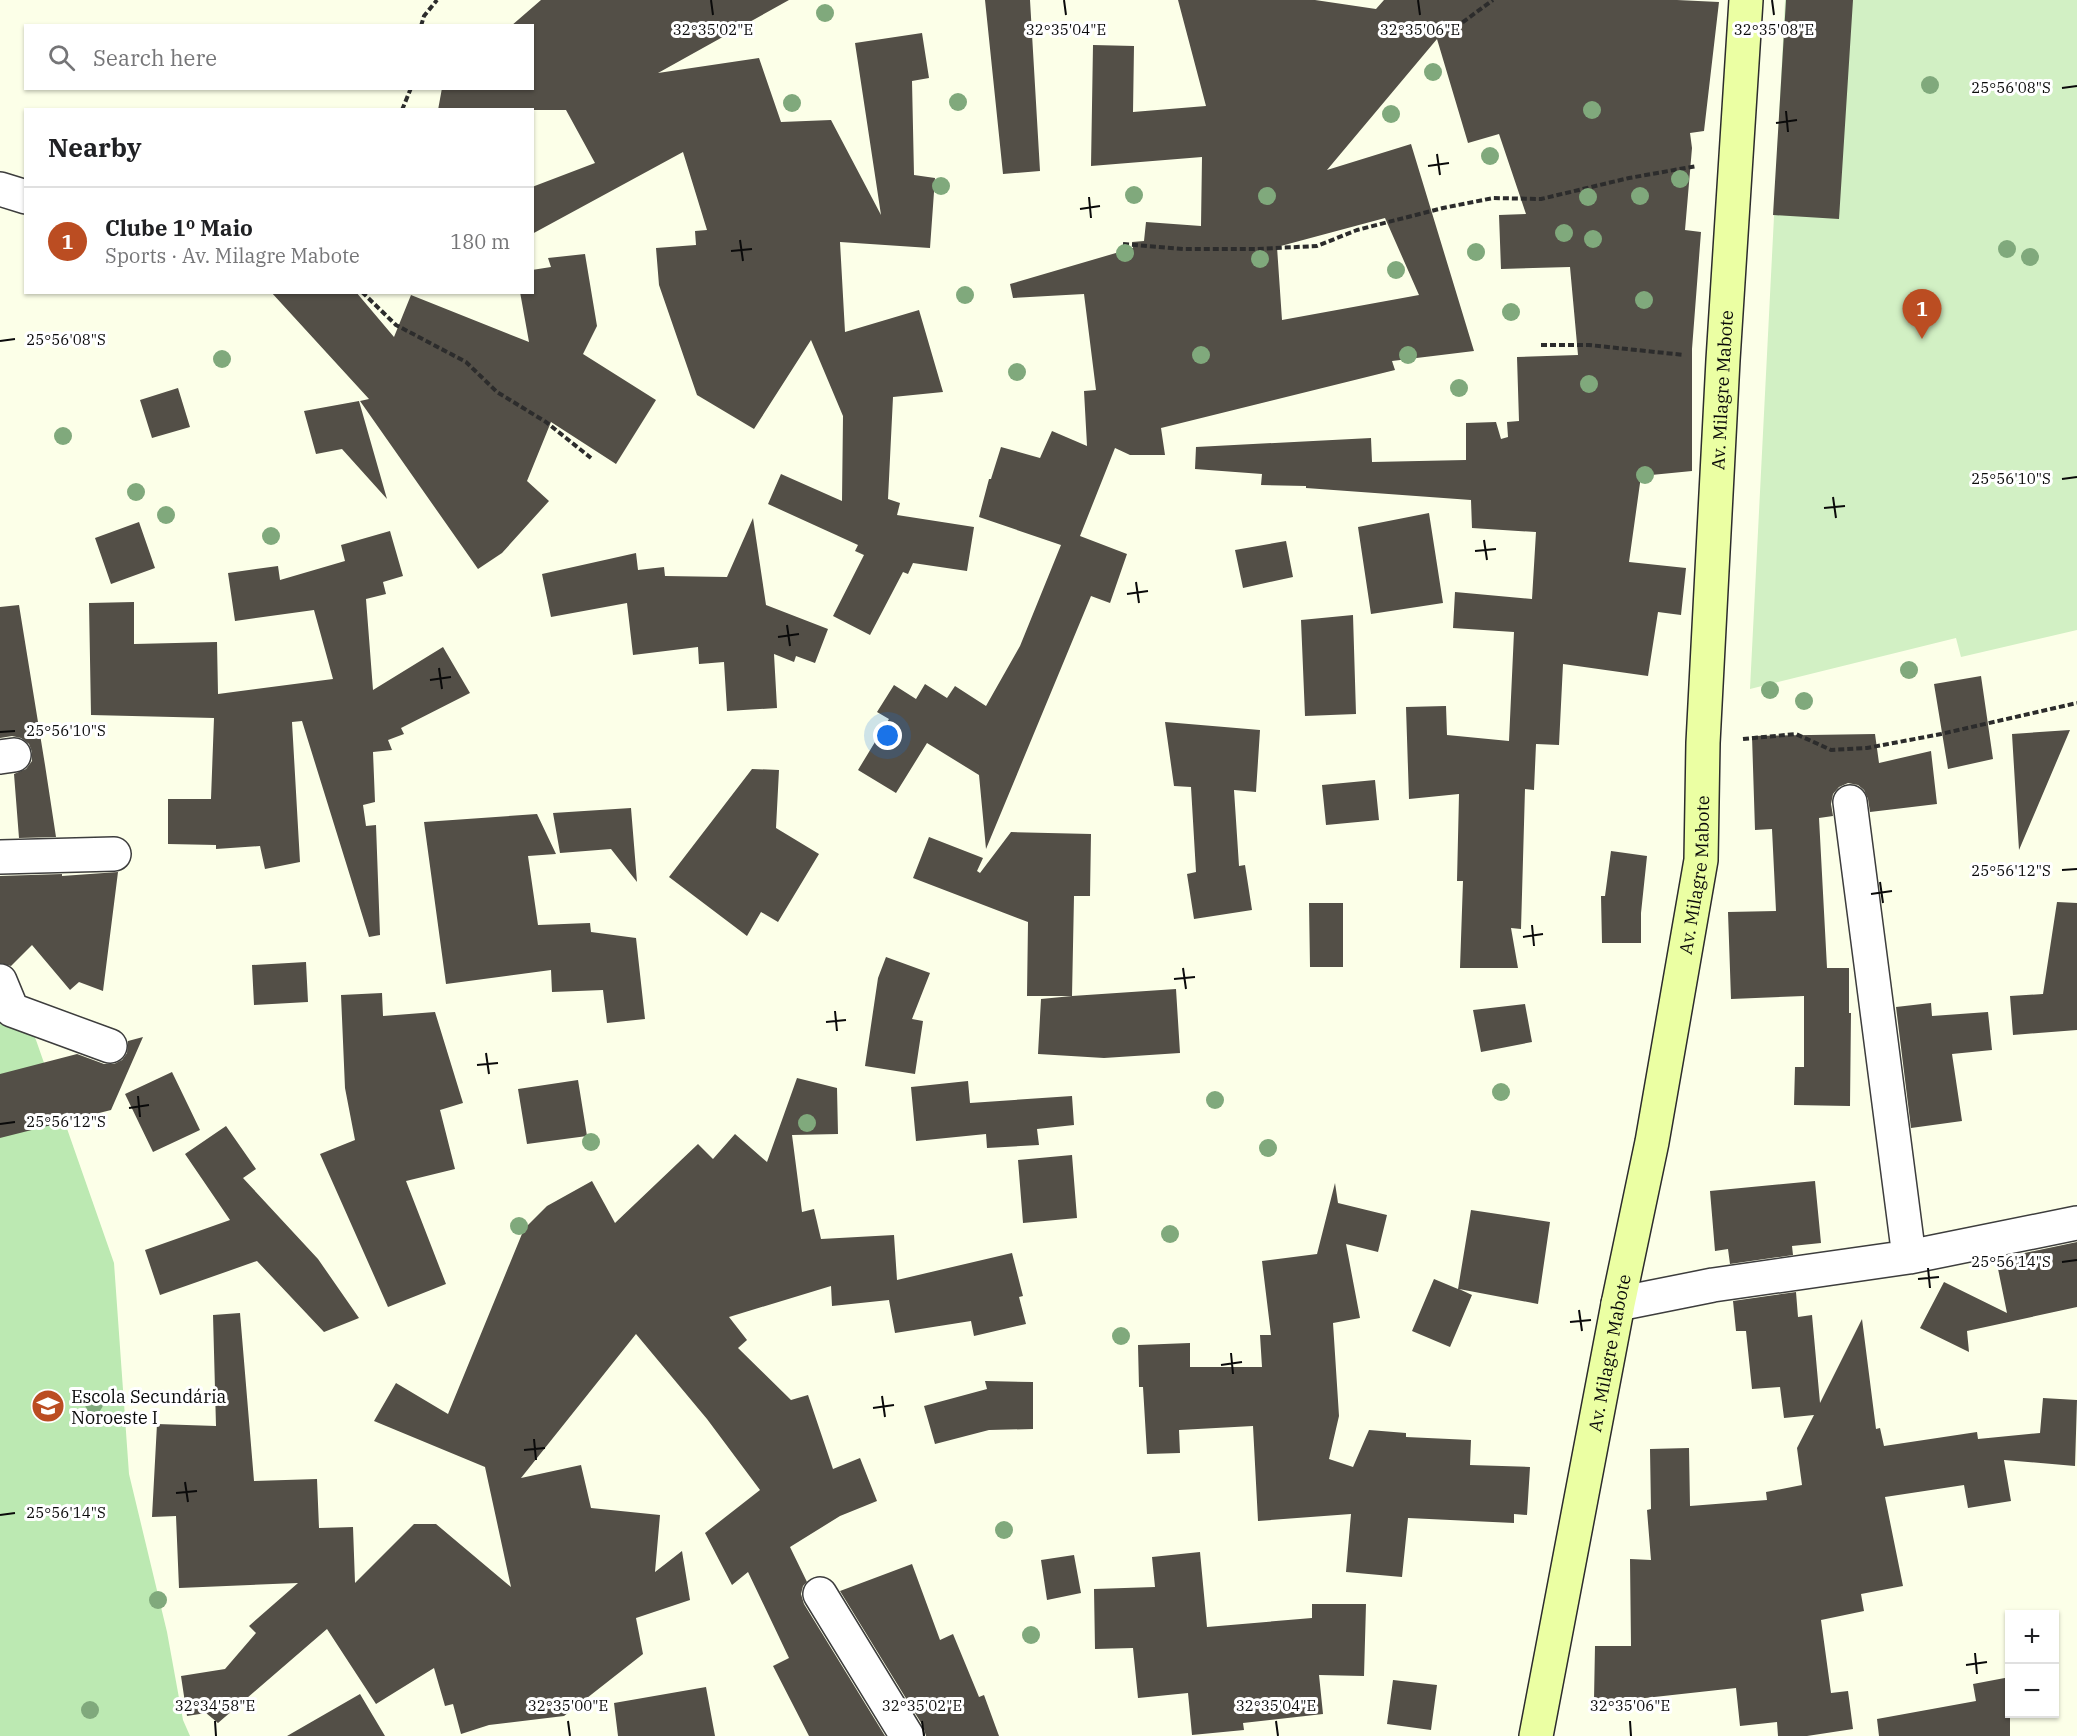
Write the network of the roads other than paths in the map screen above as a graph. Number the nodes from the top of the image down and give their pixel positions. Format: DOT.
graph roads {
  1 [pos="1746,0"];
  2 [pos="0,189"];
  3 [pos="24,196"];
  4 [pos="1850,802"];
  5 [pos="114,854"];
  6 [pos="0,857"];
  7 [pos="0,981"];
  8 [pos="110,1046"];
  9 [pos="2077,1223"];
  10 [pos="1909,1257"];
  11 [pos="1618,1304"];
  12 [pos="820,1594"];
  13 [pos="906,1736"];
  14 [pos="1536,1736"];
  1 -- 11 [label="street, Av. Milagre Mabote"];
  2 -- 3 [label="street"];
  4 -- 10 [label="street"];
  5 -- 6 [label="street"];
  7 -- 8 [label="street"];
  9 -- 10 [label="street"];
  10 -- 11 [label="street"];
  11 -- 14 [label="street, Av. Milagre Mabote"];
  12 -- 13 [label="street"];
}
